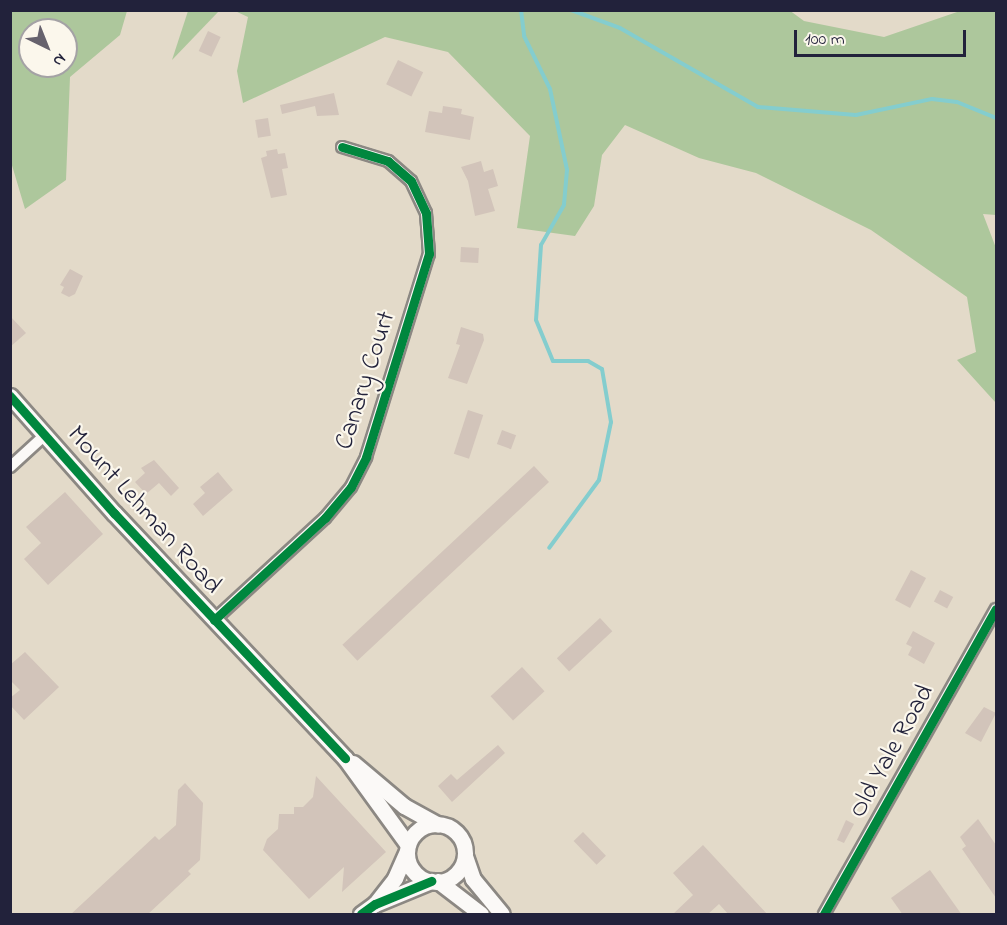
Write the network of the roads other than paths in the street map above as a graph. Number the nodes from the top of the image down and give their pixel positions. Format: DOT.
graph roads {
  1 [pos="342,147"];
  2 [pos="10,396"];
  3 [pos="45,435"];
  4 [pos="10,467"];
  5 [pos="996,609"];
  6 [pos="214,620"];
  7 [pos="345,758"];
  8 [pos="437,824"];
  9 [pos="408,847"];
  10 [pos="465,856"];
  11 [pos="435,881"];
  12 [pos="375,904"];
  13 [pos="361,915"];
  14 [pos="482,915"];
  15 [pos="502,915"];
  16 [pos="824,915"];
  1 -- 6 [label="street, Canary Court"];
  2 -- 3 [label="main road, Mount Lehman Road"];
  3 -- 4 [label="street"];
  3 -- 6 [label="main road, Mount Lehman Road"];
  5 -- 16 [label="street, Old Yale Road"];
  6 -- 7 [label="main road, Mount Lehman Road"];
  7 -- 8 [label="main road, Mount Lehman Road"];
  7 -- 9 [label="main road, Mount Lehman Road"];
  8 -- 9 [label="main road"];
  8 -- 10 [label="main road"];
  9 -- 11 [label="main road"];
  9 -- 12 [label="main road"];
  10 -- 11 [label="main road"];
  10 -- 15 [label="main road"];
  11 -- 12 [label="main road"];
  11 -- 14 [label="main road"];
  12 -- 13 [label="main road"];
}
